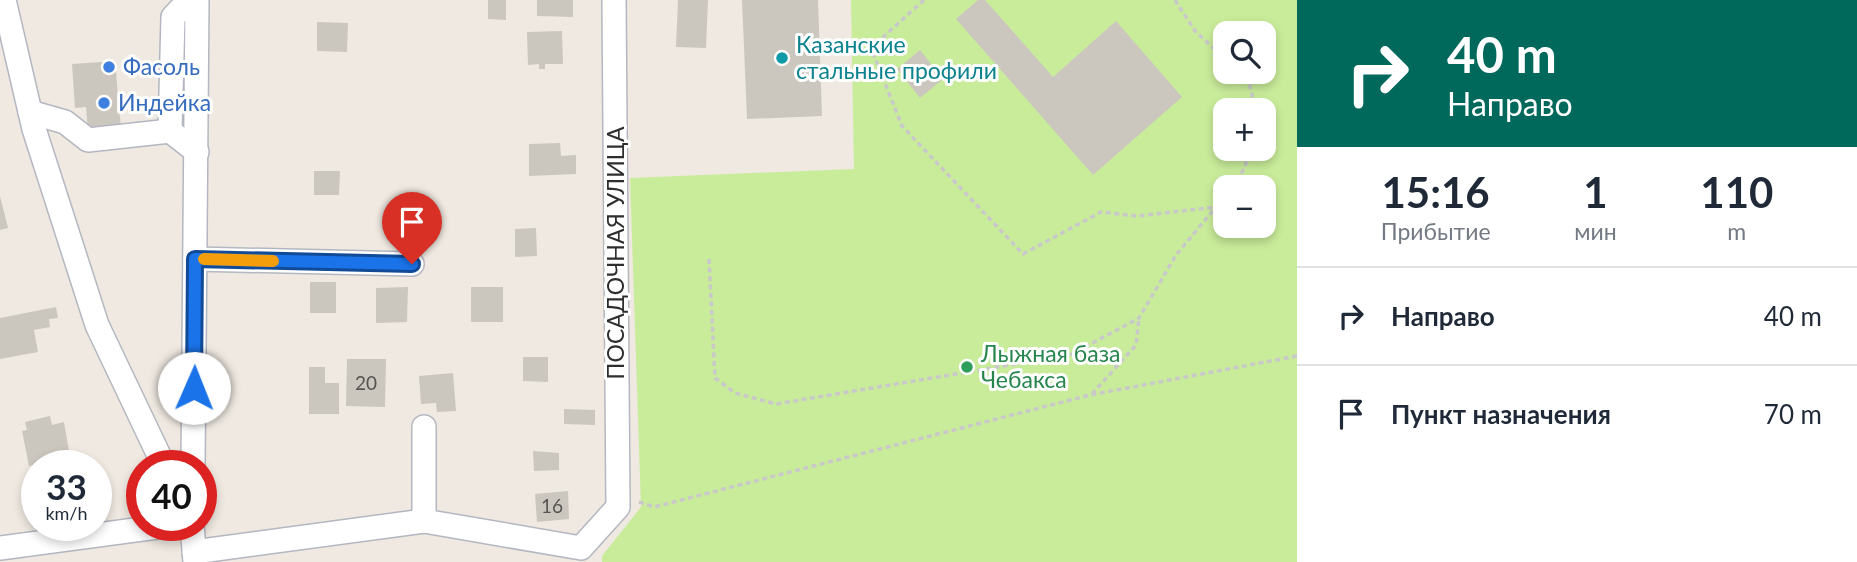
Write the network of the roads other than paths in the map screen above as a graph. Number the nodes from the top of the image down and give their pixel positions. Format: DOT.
graph roads {
  1 [pos="4,0"];
  2 [pos="189,0"];
  3 [pos="197,0"];
  4 [pos="614,0"];
  5 [pos="30,112"];
  6 [pos="170,131"];
  7 [pos="197,152"];
  8 [pos="195,259"];
  9 [pos="412,264"];
  10 [pos="424,427"];
  11 [pos="156,450"];
  12 [pos="193,450"];
  13 [pos="424,521"];
  14 [pos="126,531"];
  15 [pos="0,548"];
  16 [pos="194,557"];
  1 -- 5 [label="street"];
  2 -- 6 [label="street"];
  3 -- 7 [label="street"];
  4 -- 13 [label="street, ПОСАДОЧНАЯ УЛИЦА"];
  5 -- 6 [label="street"];
  5 -- 11 [label="street"];
  6 -- 7 [label="street"];
  7 -- 8 [label="street"];
  8 -- 9 [label="street"];
  8 -- 12 [label="street"];
  10 -- 13 [label="street"];
  13 -- 16 [label="street"];
  14 -- 15 [label="street"];
}
